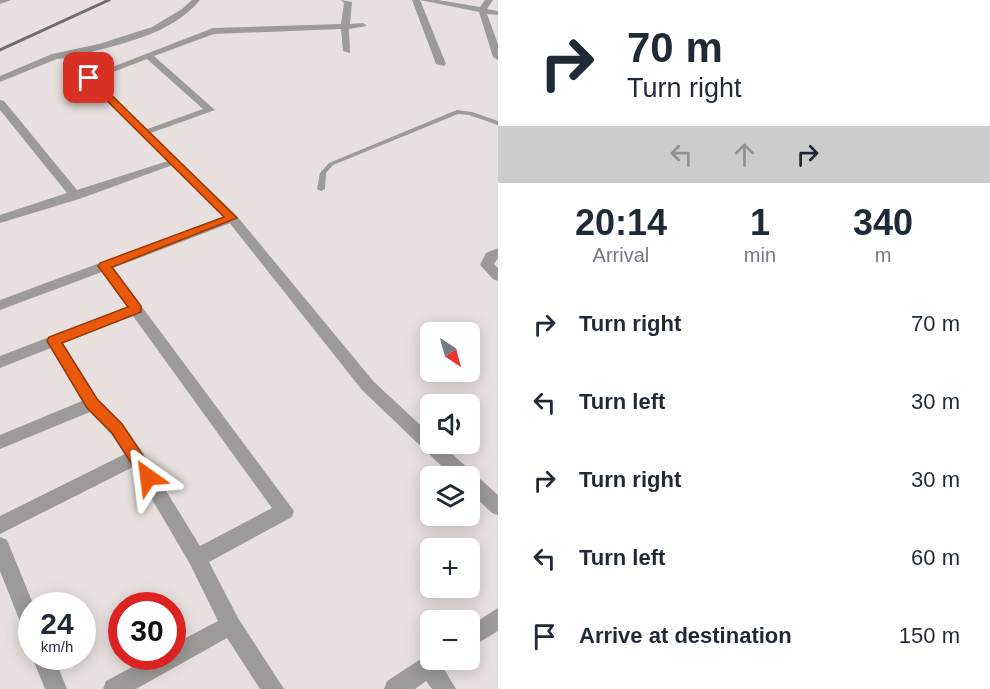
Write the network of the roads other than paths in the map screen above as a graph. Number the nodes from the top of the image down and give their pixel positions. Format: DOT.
graph roads {
  1 [pos="7,0"];
  2 [pos="196,0"];
  3 [pos="345,0"];
  4 [pos="416,0"];
  5 [pos="424,0"];
  6 [pos="489,0"];
  7 [pos="0,3"];
  8 [pos="482,10"];
  9 [pos="498,13"];
  10 [pos="363,26"];
  11 [pos="345,27"];
  12 [pos="347,51"];
  13 [pos="70,55"];
  14 [pos="147,55"];
  15 [pos="498,57"];
  16 [pos="441,64"];
  17 [pos="0,78"];
  18 [pos="89,78"];
  19 [pos="0,103"];
  20 [pos="498,123"];
  21 [pos="144,132"];
  22 [pos="175,162"];
  23 [pos="321,189"];
  24 [pos="75,196"];
  25 [pos="231,218"];
  26 [pos="0,219"];
  27 [pos="498,252"];
  28 [pos="104,266"];
  29 [pos="498,276"];
  30 [pos="0,305"];
  31 [pos="136,309"];
  32 [pos="54,341"];
  33 [pos="0,362"];
  34 [pos="92,404"];
  35 [pos="0,442"];
  36 [pos="136,457"];
  37 [pos="453,466"];
  38 [pos="480,490"];
  39 [pos="498,507"];
  40 [pos="0,525"];
  41 [pos="0,546"];
  42 [pos="197,558"];
  43 [pos="18,592"];
  44 [pos="498,618"];
  45 [pos="231,625"];
  46 [pos="480,631"];
  47 [pos="186,649"];
  48 [pos="48,670"];
  49 [pos="148,670"];
  50 [pos="424,670"];
  51 [pos="437,670"];
  52 [pos="56,689"];
  53 [pos="114,689"];
  54 [pos="273,689"];
  55 [pos="395,689"];
  56 [pos="446,689"];
  1 -- 7 [label="street"];
  2 -- 13 [label="street"];
  3 -- 11 [label="street"];
  4 -- 16 [label="street"];
  5 -- 8 [label="street"];
  6 -- 8 [label="street"];
  8 -- 9 [label="street"];
  8 -- 15 [label="street"];
  10 -- 11 [label="street"];
  11 -- 12 [label="street"];
  11 -- 14 [label="street"];
  13 -- 17 [label="street"];
  13 -- 18 [label="street"];
  14 -- 18 [label="street"];
  14 -- 21 [label="street"];
  18 -- 21 [label="street"];
  19 -- 24 [label="street"];
  20 -- 23 [label="lane"];
  21 -- 22 [label="street"];
  22 -- 24 [label="street"];
  22 -- 25 [label="street"];
  24 -- 26 [label="street"];
  25 -- 28 [label="street"];
  25 -- 37 [label="street"];
  27 -- 29 [label="street"];
  28 -- 30 [label="street"];
  28 -- 31 [label="street"];
  31 -- 32 [label="street"];
  31 -- 42 [label="street"];
  32 -- 33 [label="street"];
  32 -- 34 [label="street"];
  34 -- 35 [label="street"];
  34 -- 36 [label="street"];
  36 -- 40 [label="street"];
  36 -- 42 [label="street"];
  38 -- 39 [label="street"];
  41 -- 43 [label="street"];
  42 -- 45 [label="street"];
  44 -- 46 [label="street"];
  45 -- 47 [label="street"];
  45 -- 54 [label="street"];
  48 -- 52 [label="street"];
  49 -- 53 [label="street"];
  50 -- 55 [label="street"];
  51 -- 56 [label="street"];
}
